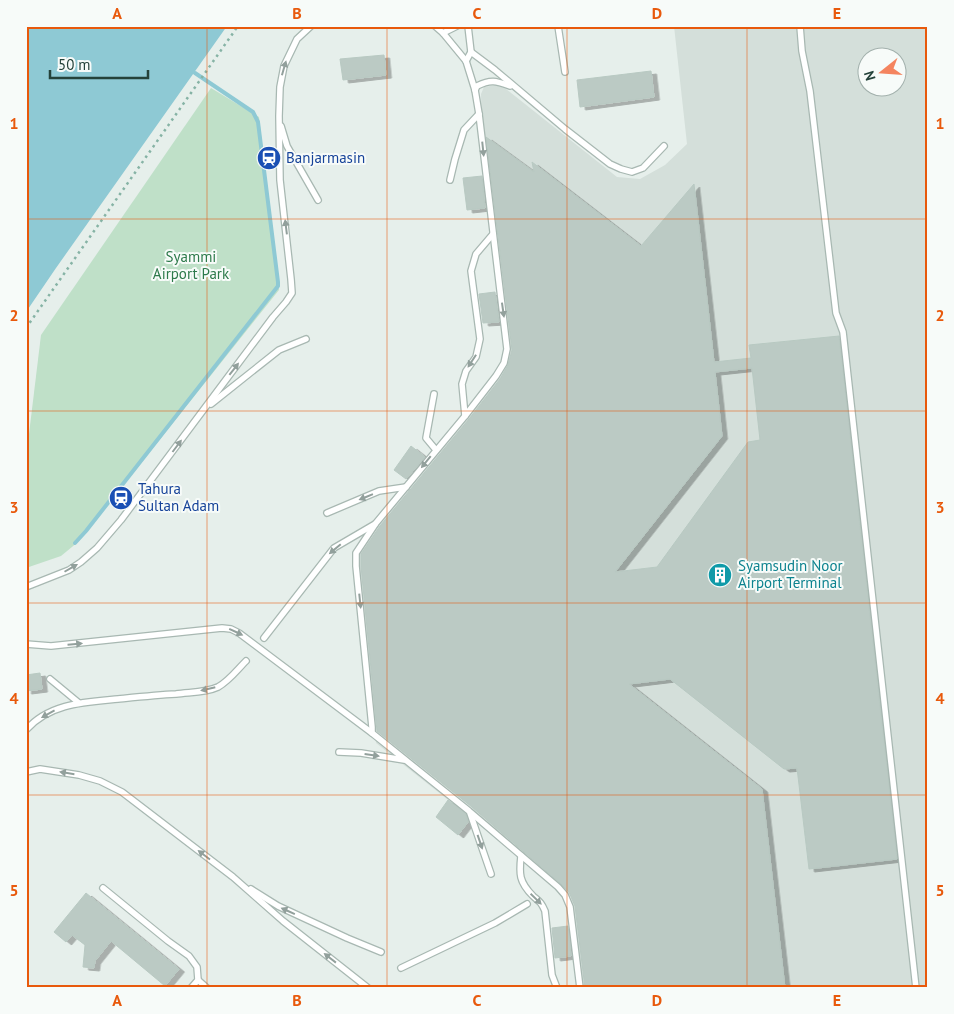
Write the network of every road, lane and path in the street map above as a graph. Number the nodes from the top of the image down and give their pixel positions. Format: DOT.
graph roads {
  1 [pos="238,26"];
  2 [pos="311,26"];
  3 [pos="435,26"];
  4 [pos="457,26"];
  5 [pos="468,26"];
  6 [pos="558,26"];
  7 [pos="800,26"];
  8 [pos="443,33"];
  9 [pos="471,52"];
  10 [pos="466,61"];
  11 [pos="565,72"];
  12 [pos="517,89"];
  13 [pos="475,90"];
  14 [pos="480,114"];
  15 [pos="279,116"];
  16 [pos="664,146"];
  17 [pos="450,180"];
  18 [pos="318,200"];
  19 [pos="493,234"];
  20 [pos="26,335"];
  21 [pos="306,339"];
  22 [pos="434,394"];
  23 [pos="205,408"];
  24 [pos="465,416"];
  25 [pos="436,450"];
  26 [pos="406,487"];
  27 [pos="328,513"];
  28 [pos="376,523"];
  29 [pos="26,587"];
  30 [pos="264,638"];
  31 [pos="26,644"];
  32 [pos="246,661"];
  33 [pos="50,678"];
  34 [pos="79,703"];
  35 [pos="26,730"];
  36 [pos="372,734"];
  37 [pos="339,752"];
  38 [pos="404,760"];
  39 [pos="26,772"];
  40 [pos="469,811"];
  41 [pos="521,856"];
  42 [pos="491,874"];
  43 [pos="233,877"];
  44 [pos="103,888"];
  45 [pos="527,904"];
  46 [pos="381,952"];
  47 [pos="401,968"];
  48 [pos="198,980"];
  49 [pos="190,988"];
  50 [pos="207,988"];
  51 [pos="368,988"];
  52 [pos="557,988"];
  53 [pos="580,988"];
  54 [pos="916,988"];
  1 -- 20 [label="path"];
  15 -- 2 [label="lane, one-way"];
  3 -- 8 [label="lane"];
  4 -- 8 [label="lane"];
  5 -- 9 [label="lane"];
  6 -- 11 [label="lane"];
  7 -- 54 [label="lane"];
  8 -- 10 [label="lane"];
  9 -- 10 [label="lane"];
  9 -- 12 [label="lane"];
  10 -- 13 [label="lane"];
  12 -- 13 [label="lane"];
  12 -- 16 [label="lane"];
  13 -- 14 [label="lane"];
  14 -- 17 [label="lane"];
  14 -- 19 [label="lane, one-way"];
  15 -- 18 [label="lane"];
  23 -- 15 [label="lane, one-way"];
  19 -- 24 [label="lane, one-way"];
  19 -- 24 [label="lane, one-way"];
  21 -- 23 [label="lane"];
  22 -- 25 [label="lane"];
  29 -- 23 [label="lane, one-way"];
  24 -- 25 [label="lane"];
  25 -- 26 [label="lane, one-way"];
  26 -- 27 [label="lane, one-way"];
  26 -- 28 [label="lane"];
  28 -- 30 [label="lane, one-way"];
  28 -- 36 [label="lane, one-way"];
  31 -- 36 [label="lane, one-way"];
  32 -- 34 [label="lane, one-way"];
  33 -- 34 [label="lane"];
  34 -- 35 [label="lane, one-way"];
  36 -- 38 [label="lane"];
  37 -- 38 [label="lane, one-way"];
  38 -- 40 [label="lane"];
  43 -- 39 [label="lane, one-way"];
  40 -- 41 [label="lane"];
  40 -- 42 [label="lane, one-way"];
  41 -- 52 [label="lane, one-way"];
  41 -- 53 [label="lane"];
  46 -- 43 [label="lane, one-way"];
  51 -- 43 [label="lane, one-way"];
  44 -- 48 [label="lane"];
  45 -- 47 [label="lane"];
  48 -- 49 [label="lane"];
  48 -- 50 [label="lane"];
}
